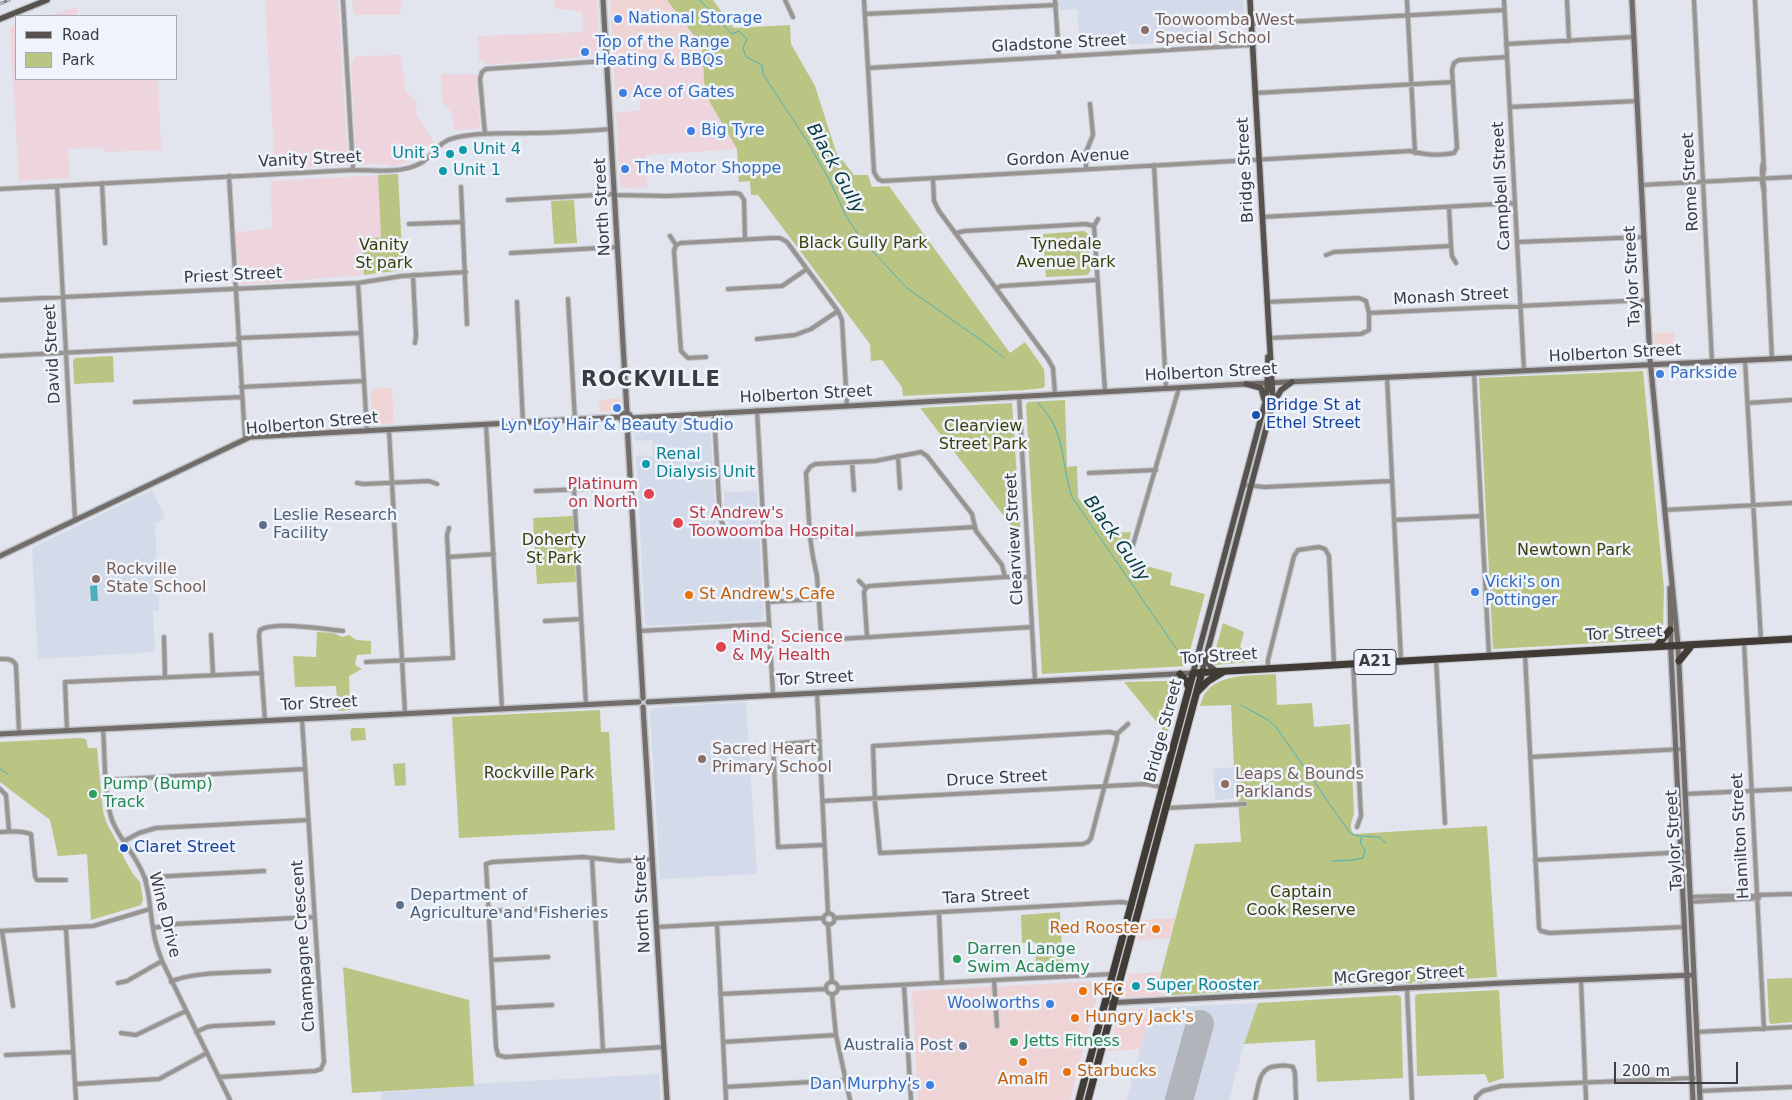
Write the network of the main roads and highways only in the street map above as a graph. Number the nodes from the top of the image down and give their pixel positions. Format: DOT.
graph roads {
  1 [pos="47,0"];
  2 [pos="1250,0"];
  3 [pos="0,19"];
  4 [pos="1292,382"];
  5 [pos="1271,383"];
  6 [pos="1246,384"];
  7 [pos="1274,402"];
  8 [pos="1265,403"];
  9 [pos="1670,630"];
  10 [pos="1792,639"];
  11 [pos="1692,645"];
  12 [pos="1657,646"];
  13 [pos="1207,657"];
  14 [pos="1678,661"];
  15 [pos="1216,671"];
  16 [pos="1225,671"];
  17 [pos="1202,672"];
  18 [pos="1193,673"];
  19 [pos="1180,674"];
  20 [pos="1189,688"];
  21 [pos="1197,692"];
  22 [pos="1136,905"];
  23 [pos="1079,1100"];
  24 [pos="1088,1100"];
  1 -- 3 [label="main road"];
  2 -- 5 [label="main road, Bridge Street"];
  4 -- 7 [label="main road"];
  5 -- 7 [label="main road, Bridge Street"];
  5 -- 8 [label="main road, Bridge Street"];
  6 -- 8 [label="main road"];
  7 -- 13 [label="main road, Bridge Street"];
  8 -- 18 [label="main road, Bridge Street"];
  9 -- 12 [label="highway"];
  10 -- 11 [label="highway, Tor Street / A21"];
  11 -- 12 [label="highway, Tor Street / A21"];
  11 -- 14 [label="highway"];
  12 -- 16 [label="highway, Tor Street / A21"];
  13 -- 15 [label="main road"];
  13 -- 17 [label="main road, Bridge Street"];
  15 -- 16 [label="highway, Tor Street / A21"];
  15 -- 17 [label="highway, Tor Street / A21"];
  16 -- 21 [label="highway, A21"];
  17 -- 18 [label="highway, Tor Street / A21"];
  17 -- 21 [label="highway, Bridge Street"];
  18 -- 20 [label="highway, Bridge Street"];
  19 -- 20 [label="highway"];
  20 -- 22 [label="highway, Bridge Street"];
  21 -- 22 [label="highway, Bridge Street"];
  22 -- 23 [label="highway, Bridge Street"];
  22 -- 24 [label="highway, Bridge Street"];
}
